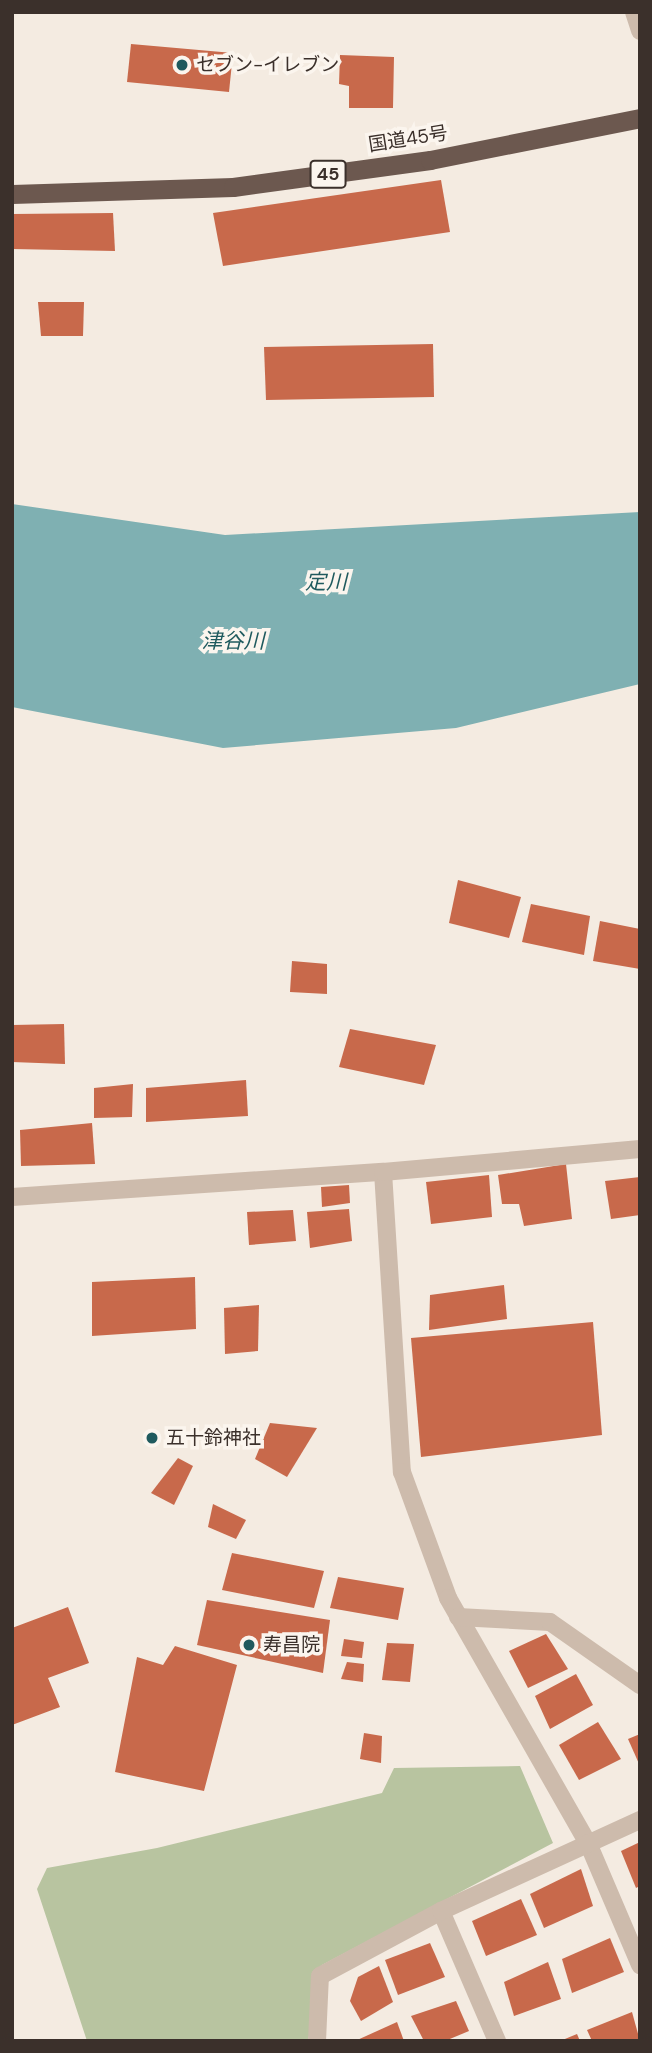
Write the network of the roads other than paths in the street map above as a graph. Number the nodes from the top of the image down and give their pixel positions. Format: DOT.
graph roads {
  1 [pos="634,12"];
  2 [pos="640,31"];
  3 [pos="640,118"];
  4 [pos="12,194"];
  5 [pos="640,1149"];
  6 [pos="383,1172"];
  7 [pos="12,1197"];
  8 [pos="458,1617"];
  9 [pos="640,1685"];
  10 [pos="640,1820"];
  11 [pos="589,1843"];
  12 [pos="441,1911"];
  13 [pos="640,1965"];
  14 [pos="317,2041"];
  15 [pos="497,2041"];
  1 -- 2 [label="street"];
  3 -- 4 [label="highway, 国道45号 / 45"];
  5 -- 6 [label="street"];
  6 -- 7 [label="street"];
  6 -- 8 [label="street"];
  8 -- 9 [label="street"];
  8 -- 11 [label="street"];
  10 -- 11 [label="street"];
  11 -- 12 [label="street"];
  11 -- 13 [label="street"];
  12 -- 14 [label="street"];
  12 -- 15 [label="street"];
}
